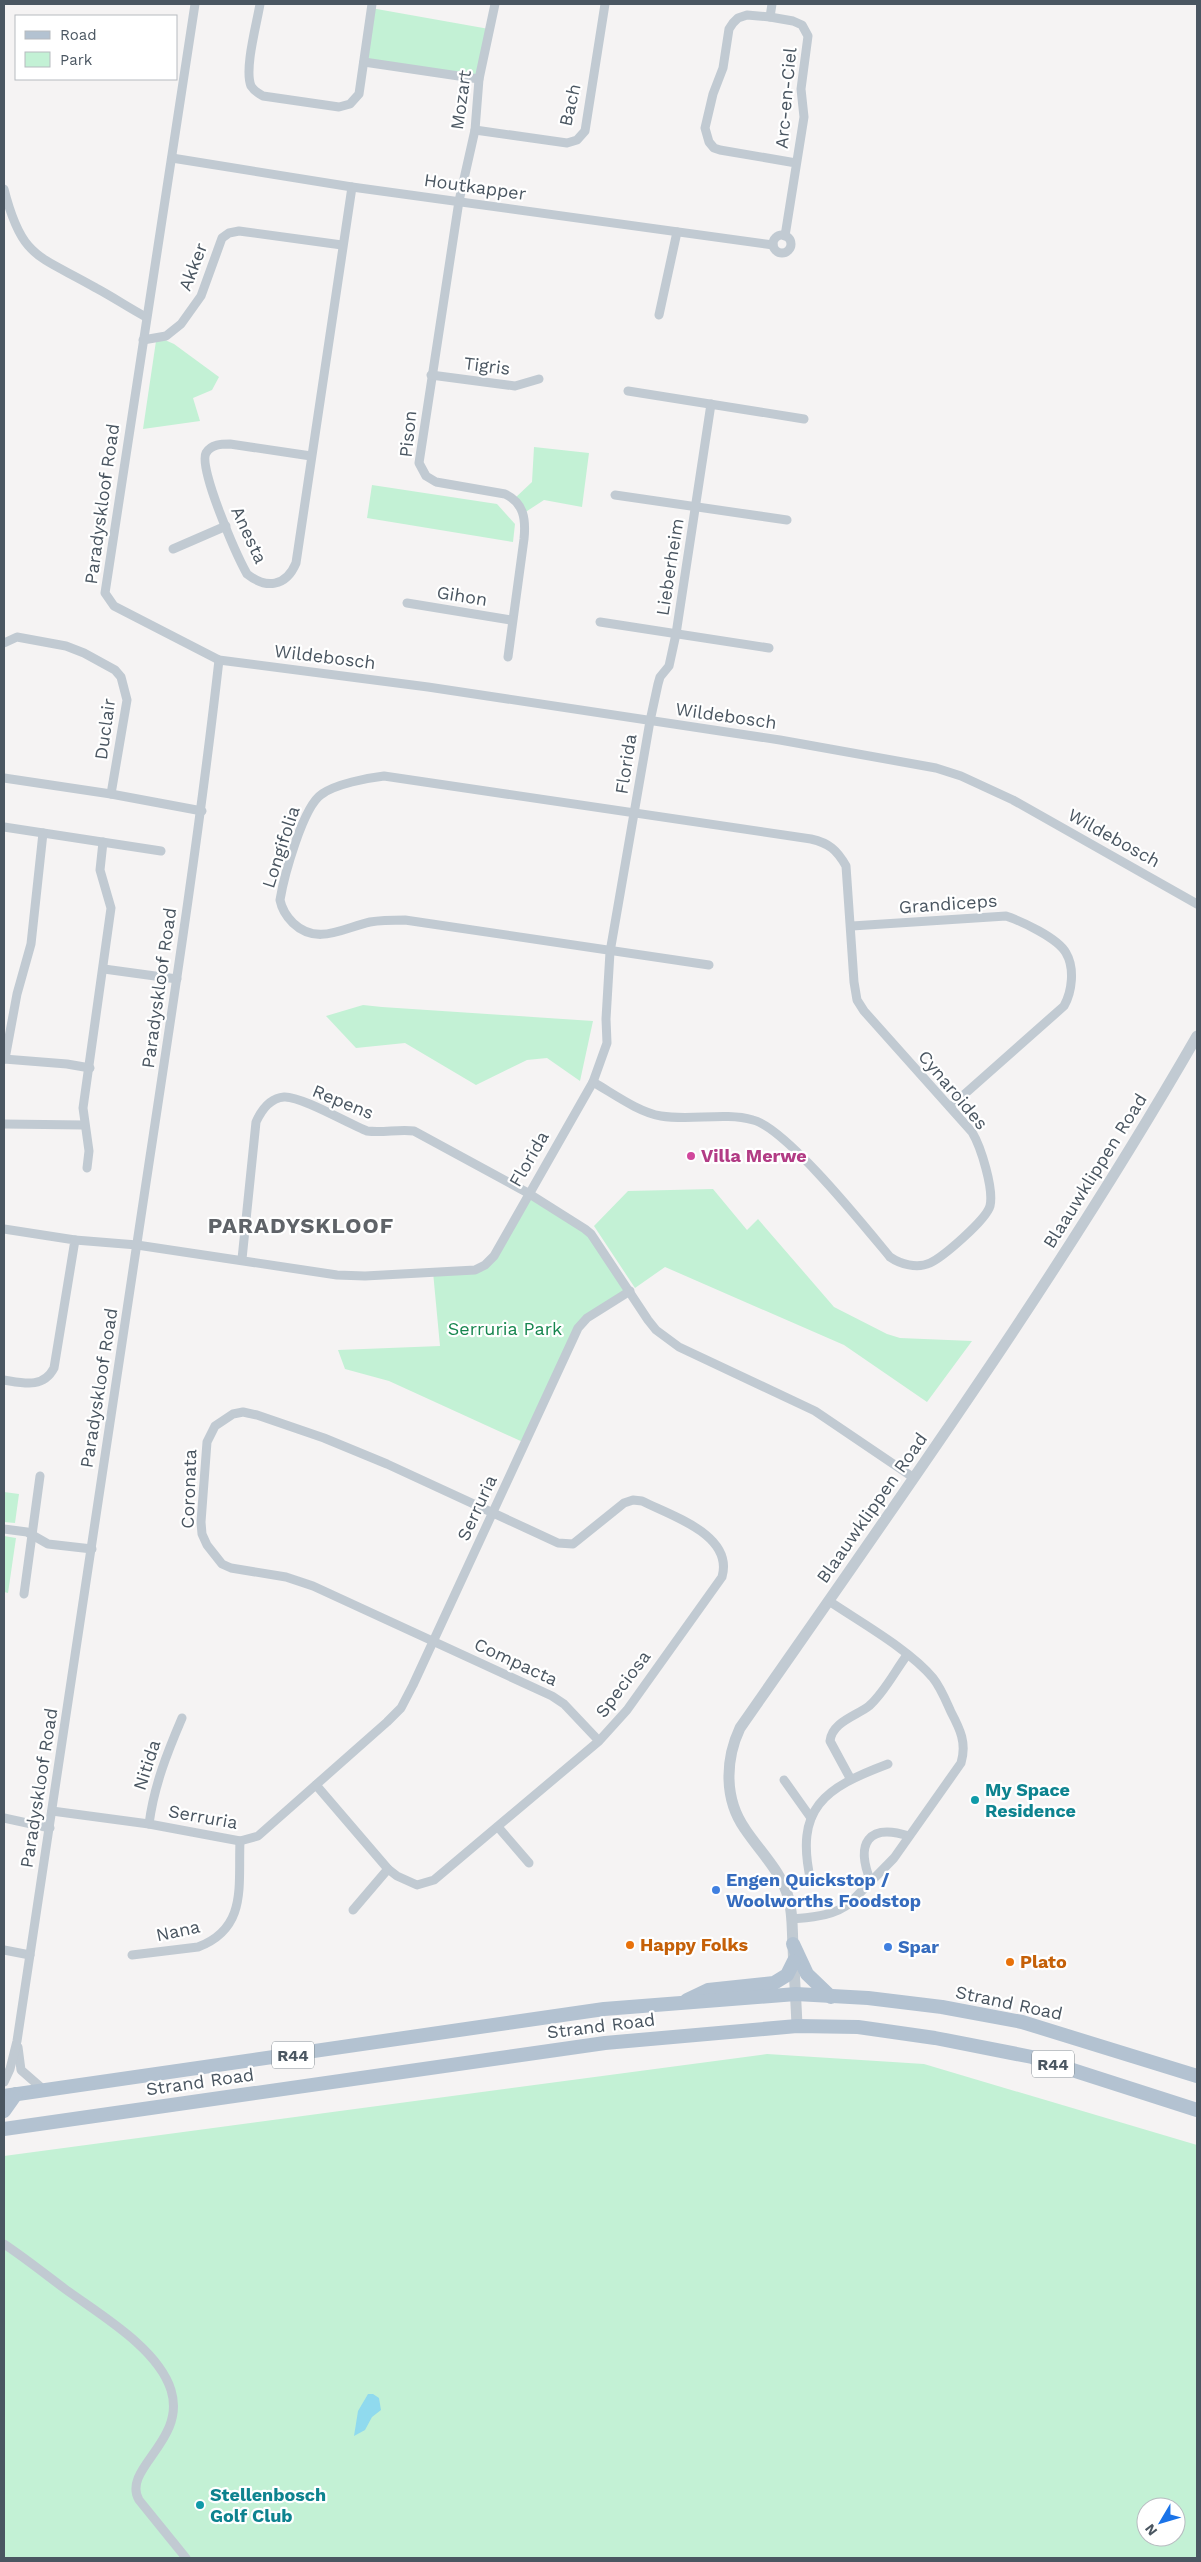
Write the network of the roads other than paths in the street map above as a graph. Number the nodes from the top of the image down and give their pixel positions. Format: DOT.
graph roads {
  1 [pos="195,4"];
  2 [pos="260,4"];
  3 [pos="372,4"];
  4 [pos="495,4"];
  5 [pos="605,4"];
  6 [pos="772,4"];
  7 [pos="770,16"];
  8 [pos="364,62"];
  9 [pos="479,79"];
  10 [pos="475,130"];
  11 [pos="172,158"];
  12 [pos="796,163"];
  13 [pos="352,187"];
  14 [pos="4,189"];
  15 [pos="459,201"];
  16 [pos="677,232"];
  17 [pos="785,236"];
  18 [pos="342,245"];
  19 [pos="773,245"];
  20 [pos="659,315"];
  21 [pos="146,318"];
  22 [pos="143,340"];
  23 [pos="431,375"];
  24 [pos="539,379"];
  25 [pos="628,391"];
  26 [pos="711,404"];
  27 [pos="804,419"];
  28 [pos="311,456"];
  29 [pos="615,495"];
  30 [pos="696,506"];
  31 [pos="786,520"];
  32 [pos="226,526"];
  33 [pos="173,549"];
  34 [pos="407,603"];
  35 [pos="511,620"];
  36 [pos="600,622"];
  37 [pos="676,634"];
  38 [pos="4,642"];
  39 [pos="769,648"];
  40 [pos="508,657"];
  41 [pos="219,660"];
  42 [pos="650,721"];
  43 [pos="4,778"];
  44 [pos="111,794"];
  45 [pos="202,811"];
  46 [pos="635,813"];
  47 [pos="4,827"];
  48 [pos="43,833"];
  49 [pos="103,842"];
  50 [pos="161,851"];
  51 [pos="1197,904"];
  52 [pos="852,926"];
  53 [pos="610,952"];
  54 [pos="709,965"];
  55 [pos="104,969"];
  56 [pos="178,979"];
  57 [pos="1197,1036"];
  58 [pos="5,1059"];
  59 [pos="90,1068"];
  60 [pos="593,1082"];
  61 [pos="950,1107"];
  62 [pos="4,1124"];
  63 [pos="84,1125"];
  64 [pos="87,1168"];
  65 [pos="528,1192"];
  66 [pos="4,1229"];
  67 [pos="74,1240"];
  68 [pos="137,1245"];
  69 [pos="242,1259"];
  70 [pos="630,1292"];
  71 [pos="4,1380"];
  72 [pos="40,1476"];
  73 [pos="914,1478"];
  74 [pos="493,1512"];
  75 [pos="4,1529"];
  76 [pos="32,1534"];
  77 [pos="92,1550"];
  78 [pos="24,1594"];
  79 [pos="829,1601"];
  80 [pos="434,1642"];
  81 [pos="907,1655"];
  82 [pos="182,1718"];
  83 [pos="599,1741"];
  84 [pos="888,1764"];
  85 [pos="850,1778"];
  86 [pos="784,1780"];
  87 [pos="316,1785"];
  88 [pos="52,1811"];
  89 [pos="4,1818"];
  90 [pos="811,1818"];
  91 [pos="149,1824"];
  92 [pos="498,1826"];
  93 [pos="50,1828"];
  94 [pos="909,1836"];
  95 [pos="240,1841"];
  96 [pos="529,1863"];
  97 [pos="388,1869"];
  98 [pos="811,1882"];
  99 [pos="871,1882"];
  100 [pos="353,1910"];
  101 [pos="792,1919"];
  102 [pos="793,1944"];
  103 [pos="4,1950"];
  104 [pos="30,1955"];
  105 [pos="132,1956"];
  106 [pos="794,1961"];
  107 [pos="796,1994"];
  108 [pos="831,1996"];
  109 [pos="682,2003"];
  110 [pos="796,2026"];
  111 [pos="17,2041"];
  112 [pos="1197,2076"];
  113 [pos="4,2082"];
  114 [pos="45,2091"];
  115 [pos="10,2095"];
  116 [pos="1197,2110"];
  117 [pos="4,2111"];
  118 [pos="4,2129"];
  119 [pos="4,2244"];
  120 [pos="186,2558"];
  1 -- 11 [label="street, Paradyskloof Road"];
  2 -- 8 [label="street"];
  3 -- 8 [label="street"];
  4 -- 9 [label="street, Mozart"];
  5 -- 10 [label="street, Bach"];
  6 -- 7 [label="street"];
  7 -- 12 [label="street, Arc-en-Ciel"];
  7 -- 12 [label="street, Arc-en-Ciel"];
  8 -- 9 [label="street"];
  9 -- 10 [label="street, Mozart"];
  10 -- 15 [label="street, Mozart"];
  11 -- 13 [label="street, Houtkapper"];
  11 -- 21 [label="street, Paradyskloof Road"];
  12 -- 17 [label="street, Arc-en-Ciel"];
  13 -- 15 [label="street, Houtkapper"];
  13 -- 18 [label="street, Anesta"];
  14 -- 21 [label="street"];
  15 -- 16 [label="street, Houtkapper"];
  15 -- 23 [label="street, Pison"];
  16 -- 19 [label="street, Houtkapper"];
  16 -- 20 [label="street"];
  17 -- 19 [label="street"];
  17 -- 19 [label="street"];
  18 -- 22 [label="street, Akker"];
  18 -- 28 [label="street, Anesta"];
  21 -- 22 [label="street, Paradyskloof Road"];
  22 -- 41 [label="street, Paradyskloof Road"];
  23 -- 24 [label="street, Tigris"];
  23 -- 35 [label="street, Pison"];
  25 -- 26 [label="street"];
  26 -- 27 [label="street"];
  26 -- 30 [label="street, Lieberheim"];
  28 -- 32 [label="street, Anesta"];
  28 -- 32 [label="street, Anesta"];
  29 -- 30 [label="street, Lieberheim"];
  30 -- 31 [label="street, Lieberheim"];
  30 -- 37 [label="street, Lieberheim"];
  32 -- 33 [label="street"];
  34 -- 35 [label="street, Gihon"];
  35 -- 40 [label="street, Pison"];
  36 -- 37 [label="street, Lieberheim"];
  37 -- 39 [label="street, Lieberheim"];
  37 -- 42 [label="street, Lieberheim"];
  38 -- 44 [label="street, Duclair"];
  41 -- 42 [label="street, Wildebosch"];
  41 -- 45 [label="street, Paradyskloof Road"];
  42 -- 46 [label="street, Florida"];
  42 -- 51 [label="street, Wildebosch"];
  43 -- 44 [label="street"];
  44 -- 45 [label="street"];
  45 -- 56 [label="street, Paradyskloof Road"];
  46 -- 52 [label="street, Cynaroides"];
  46 -- 53 [label="street, Florida"];
  46 -- 53 [label="street, Longifolia"];
  47 -- 48 [label="street"];
  48 -- 49 [label="street"];
  48 -- 58 [label="street"];
  49 -- 50 [label="street"];
  49 -- 55 [label="street"];
  52 -- 61 [label="street, Cynaroides"];
  52 -- 61 [label="street, Grandiceps"];
  53 -- 54 [label="street, Longifolia"];
  53 -- 60 [label="street, Florida"];
  55 -- 56 [label="street"];
  55 -- 59 [label="street"];
  56 -- 68 [label="street, Paradyskloof Road"];
  57 -- 73 [label="street, Blaauwklippen Road"];
  58 -- 59 [label="street"];
  59 -- 63 [label="street"];
  60 -- 61 [label="street, Cynaroides"];
  60 -- 65 [label="street, Florida"];
  62 -- 63 [label="street"];
  63 -- 64 [label="street"];
  65 -- 69 [label="street, Florida"];
  65 -- 69 [label="street, Repens"];
  65 -- 70 [label="street, Repens"];
  66 -- 67 [label="street, Florida"];
  67 -- 68 [label="street, Florida"];
  67 -- 71 [label="street"];
  68 -- 69 [label="street, Florida"];
  68 -- 77 [label="street, Paradyskloof Road"];
  70 -- 73 [label="street"];
  70 -- 74 [label="street, Serruria"];
  72 -- 76 [label="street"];
  73 -- 79 [label="street, Blaauwklippen Road"];
  74 -- 80 [label="street, Serruria"];
  74 -- 80 [label="street, Coronata"];
  74 -- 83 [label="street, Speciosa"];
  75 -- 76 [label="street"];
  76 -- 77 [label="street"];
  76 -- 78 [label="street"];
  77 -- 88 [label="street, Paradyskloof Road"];
  79 -- 81 [label="street"];
  79 -- 101 [label="street, Blaauwklippen Road"];
  80 -- 83 [label="street, Compacta"];
  80 -- 87 [label="street, Serruria"];
  81 -- 85 [label="street"];
  81 -- 94 [label="street"];
  82 -- 91 [label="street, Nitida"];
  83 -- 92 [label="street, Speciosa"];
  84 -- 85 [label="street"];
  85 -- 90 [label="street"];
  86 -- 90 [label="street"];
  87 -- 95 [label="street, Serruria"];
  87 -- 97 [label="street, Speciosa"];
  88 -- 91 [label="street, Serruria"];
  88 -- 93 [label="street, Paradyskloof Road"];
  89 -- 93 [label="street"];
  90 -- 98 [label="street"];
  91 -- 95 [label="street, Serruria"];
  92 -- 96 [label="street"];
  92 -- 97 [label="street, Speciosa"];
  93 -- 104 [label="street, Paradyskloof Road"];
  94 -- 99 [label="street"];
  94 -- 99 [label="street"];
  95 -- 105 [label="street, Nana"];
  97 -- 100 [label="street"];
  99 -- 101 [label="street"];
  101 -- 102 [label="street, Blaauwklippen Road"];
  102 -- 106 [label="street, Blaauwklippen Road"];
  102 -- 108 [label="main road"];
  103 -- 104 [label="street"];
  104 -- 111 [label="street, Paradyskloof Road"];
  106 -- 107 [label="street, Blaauwklippen Road"];
  106 -- 109 [label="main road"];
  107 -- 108 [label="main road, Strand Road / R44"];
  107 -- 109 [label="main road, Strand Road / R44"];
  107 -- 110 [label="street, Blaauwklippen Road"];
  108 -- 112 [label="main road, Strand Road / R44"];
  109 -- 114 [label="main road, Strand Road / R44"];
  110 -- 116 [label="main road, Strand Road / R44"];
  110 -- 118 [label="main road, Strand Road / R44"];
  111 -- 113 [label="street, Paradyskloof Road"];
  111 -- 114 [label="street, Paradyskloof Road"];
  114 -- 115 [label="main road, Strand Road / R44"];
  115 -- 117 [label="main road"];
  119 -- 120 [label="street"];
}
